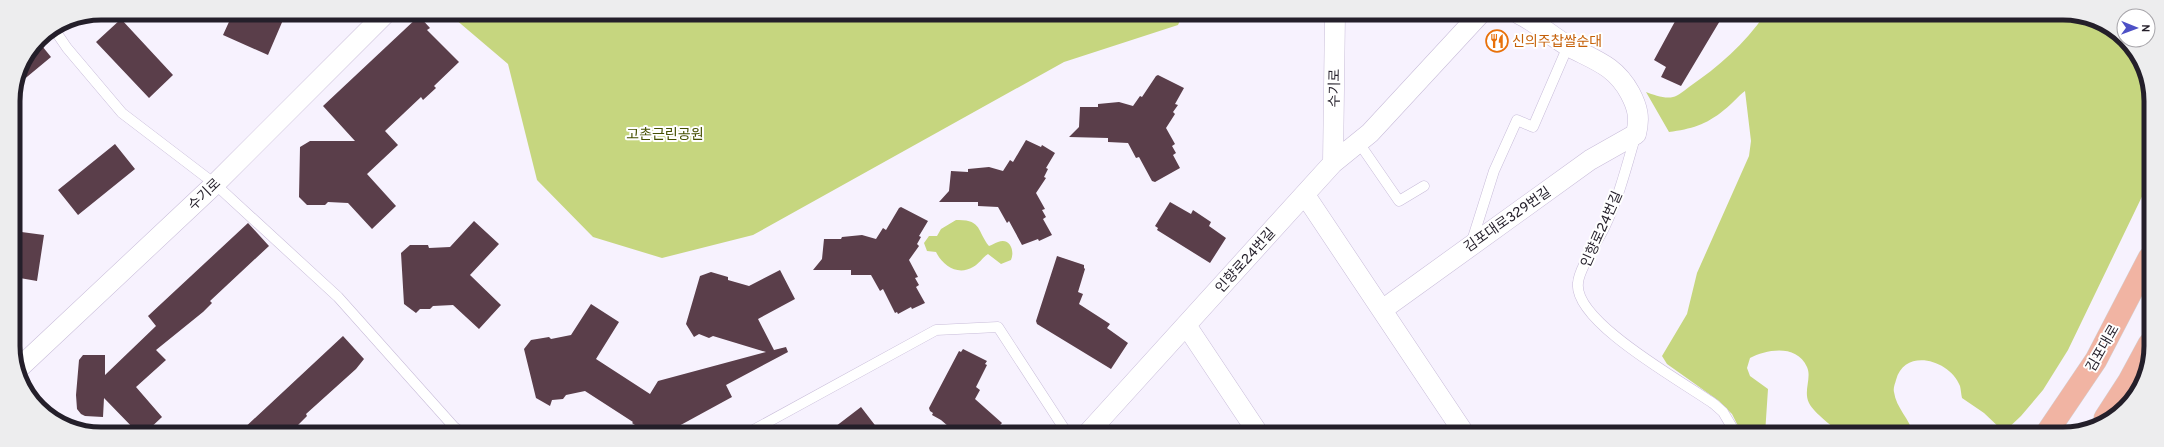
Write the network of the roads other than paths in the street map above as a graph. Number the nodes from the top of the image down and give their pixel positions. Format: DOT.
graph roads {
  1 [pos="379,20"];
  2 [pos="1335,20"];
  3 [pos="1474,20"];
  4 [pos="1528,20"];
  5 [pos="57,33"];
  6 [pos="1568,46"];
  7 [pos="1636,134"];
  8 [pos="1359,144"];
  9 [pos="1333,163"];
  10 [pos="215,184"];
  11 [pos="1424,186"];
  12 [pos="1305,195"];
  13 [pos="1471,244"];
  14 [pos="2144,268"];
  15 [pos="1382,310"];
  16 [pos="1186,325"];
  17 [pos="2143,355"];
  18 [pos="23,365"];
  19 [pos="2109,412"];
  20 [pos="454,427"];
  21 [pos="759,427"];
  22 [pos="1063,427"];
  23 [pos="1093,427"];
  24 [pos="1254,427"];
  25 [pos="1460,427"];
  26 [pos="1732,427"];
  27 [pos="2051,427"];
  1 -- 10 [label="street, 수기로"];
  2 -- 9 [label="street, 수기로"];
  3 -- 8 [label="street, 인향로24번길"];
  4 -- 6 [label="street, 인향로24번길"];
  5 -- 10 [label="lane"];
  6 -- 7 [label="street, 인향로24번길"];
  6 -- 13 [label="lane"];
  7 -- 13 [label="street, 김포대로329번길"];
  7 -- 26 [label="lane, 인향로24번길"];
  8 -- 9 [label="street, 인향로24번길"];
  8 -- 11 [label="lane"];
  9 -- 12 [label="street, 인향로24번길"];
  10 -- 18 [label="street, 수기로"];
  10 -- 20 [label="lane"];
  12 -- 15 [label="street"];
  12 -- 16 [label="street, 인향로24번길"];
  13 -- 15 [label="street, 김포대로329번길"];
  14 -- 27 [label="main road, 김포대로"];
  15 -- 25 [label="street"];
  16 -- 23 [label="street, 인향로24번길"];
  16 -- 24 [label="street"];
  17 -- 19 [label="main road"];
  21 -- 22 [label="lane"];
}
